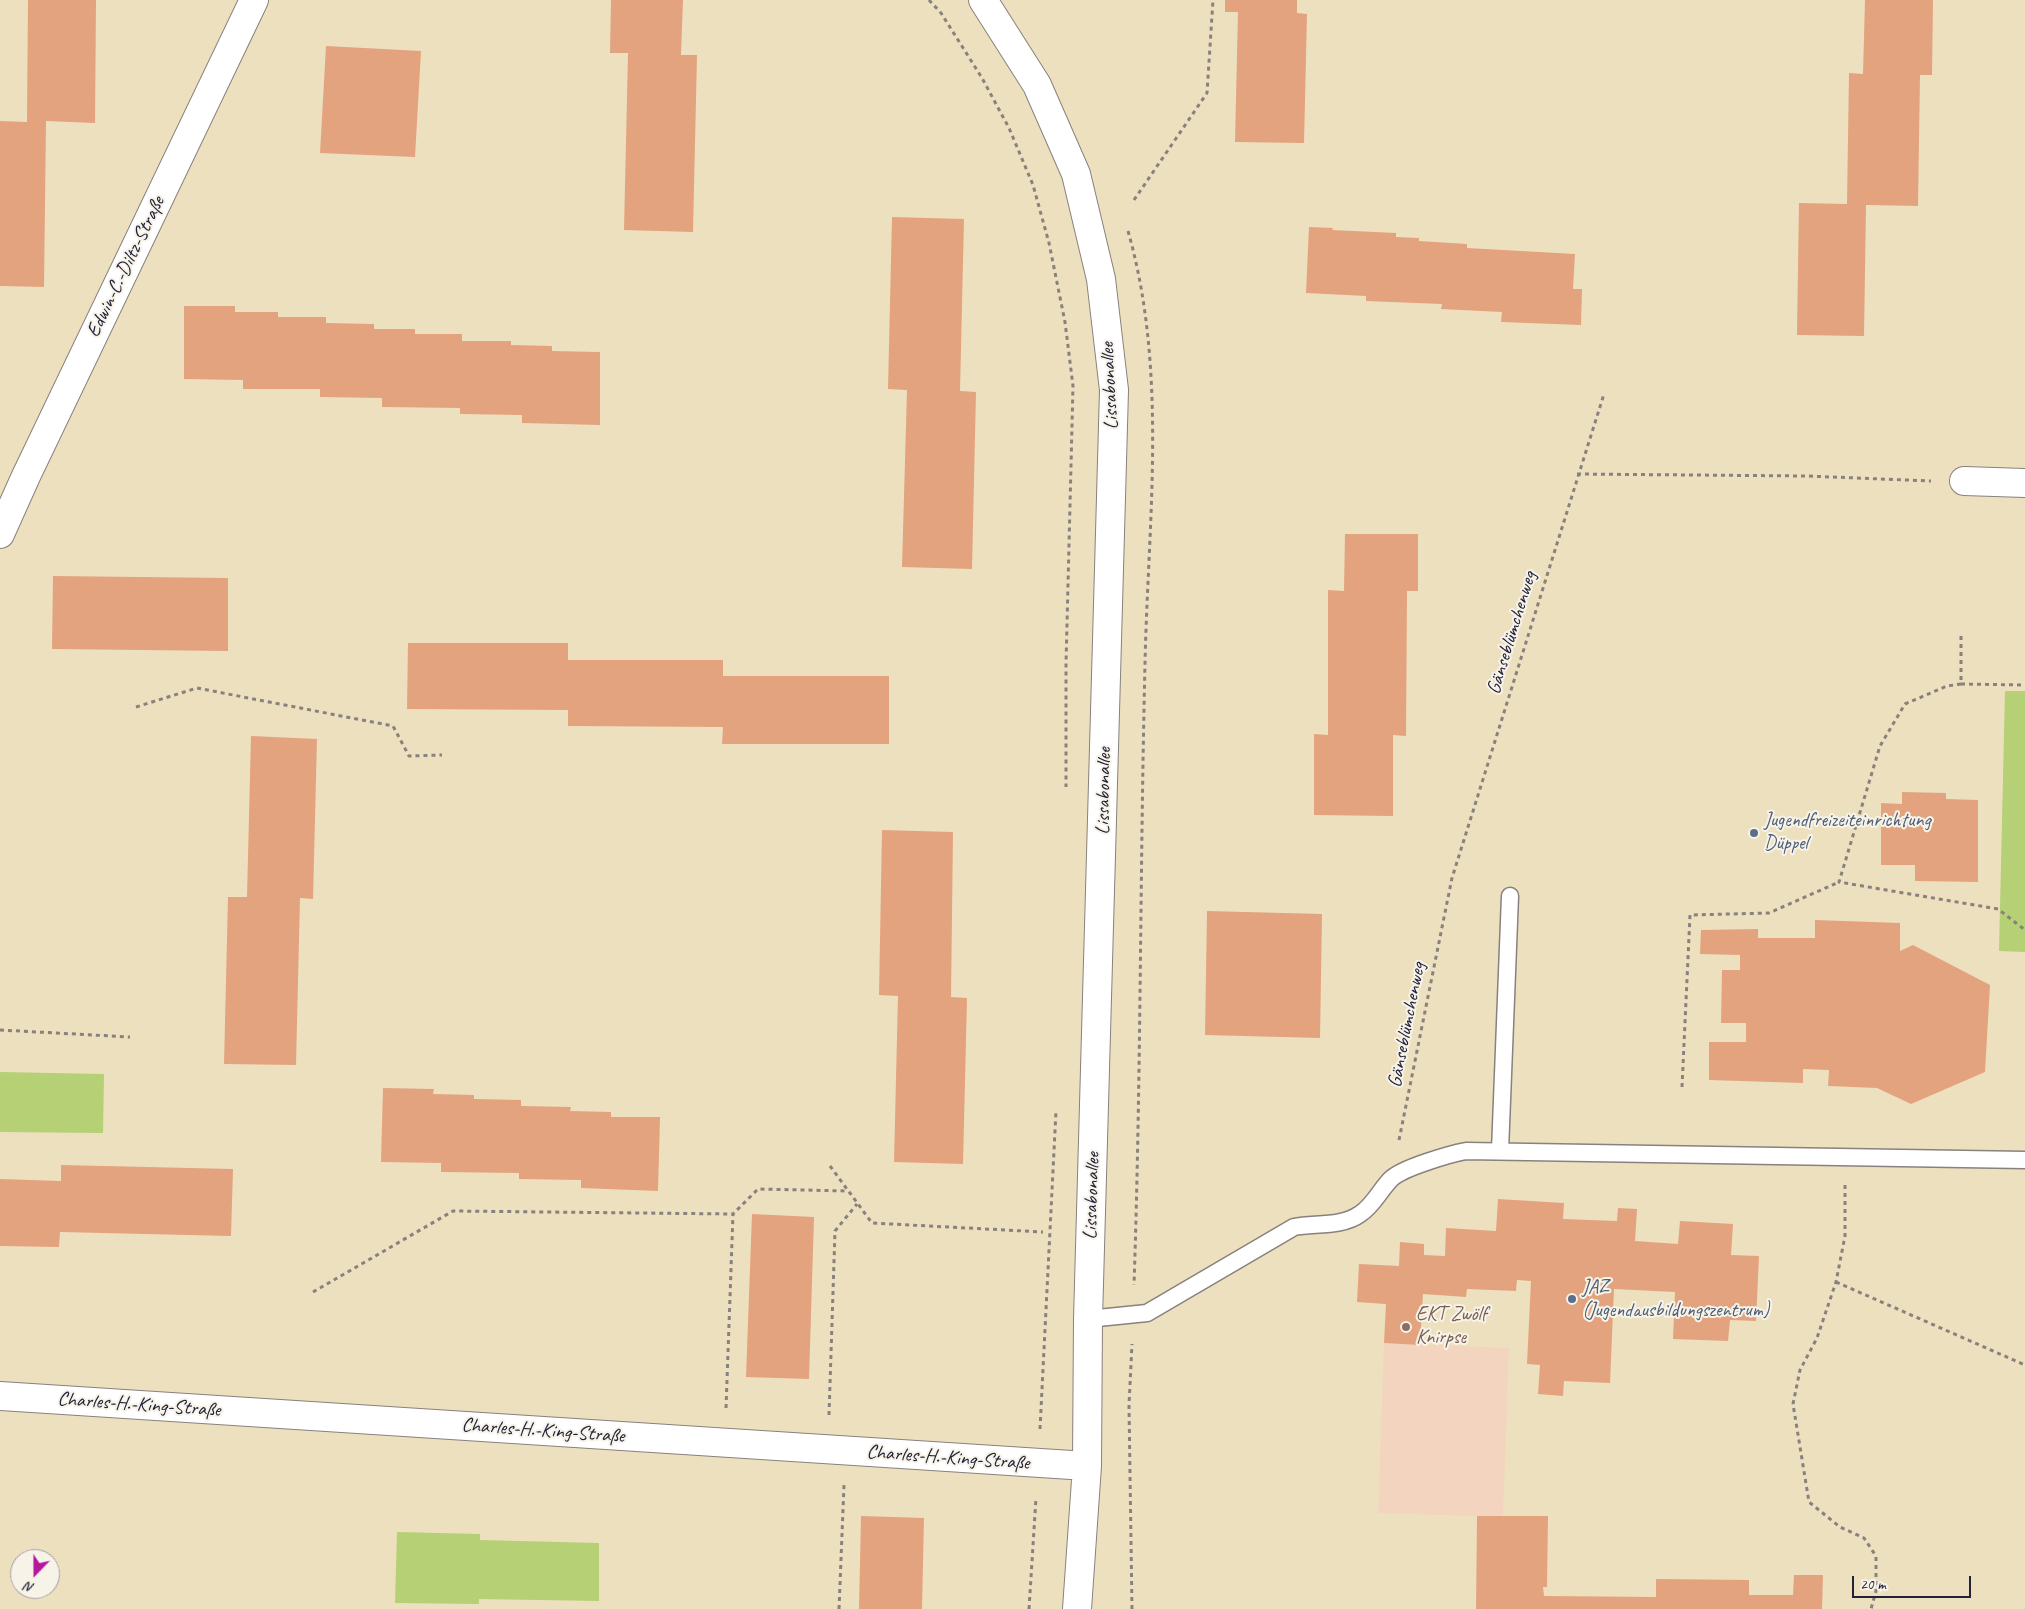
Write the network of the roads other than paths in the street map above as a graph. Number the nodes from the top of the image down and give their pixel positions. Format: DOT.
graph roads {
  1 [pos="254,0"];
  2 [pos="983,0"];
  3 [pos="1964,481"];
  4 [pos="2025,483"];
  5 [pos="0,534"];
  6 [pos="1510,896"];
  7 [pos="1500,1151"];
  8 [pos="2025,1160"];
  9 [pos="1088,1319"];
  10 [pos="0,1396"];
  11 [pos="1087,1466"];
  12 [pos="1077,1609"];
  1 -- 5 [label="street, Edwin-C.-Diltz-Straße"];
  2 -- 9 [label="street, Lissabonallee"];
  3 -- 4 [label="street"];
  6 -- 7 [label="lane"];
  7 -- 8 [label="lane"];
  7 -- 9 [label="lane"];
  9 -- 11 [label="street, Lissabonallee"];
  10 -- 11 [label="street, Charles-H.-King-Straße"];
  11 -- 12 [label="street, Lissabonallee"];
}
